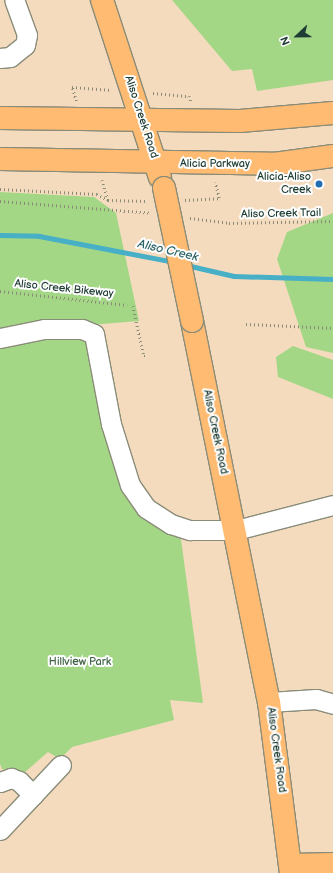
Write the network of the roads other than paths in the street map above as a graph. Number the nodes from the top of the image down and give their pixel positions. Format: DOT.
graph roads {
  1 [pos="14,0"];
  2 [pos="102,0"];
  3 [pos="0,58"];
  4 [pos="333,113"];
  5 [pos="0,118"];
  6 [pos="142,120"];
  7 [pos="333,156"];
  8 [pos="0,159"];
  9 [pos="156,164"];
  10 [pos="0,338"];
  11 [pos="333,505"];
  12 [pos="236,530"];
  13 [pos="269,702"];
  14 [pos="333,704"];
  15 [pos="61,765"];
  16 [pos="0,782"];
  17 [pos="33,795"];
  18 [pos="0,830"];
  19 [pos="333,864"];
  20 [pos="291,869"];
  1 -- 3 [label="street"];
  2 -- 6 [label="main road, Aliso Creek Road"];
  4 -- 6 [label="main road"];
  5 -- 6 [label="main road"];
  6 -- 9 [label="main road, Aliso Creek Road"];
  7 -- 9 [label="main road, Alicia Parkway"];
  8 -- 9 [label="main road, Alicia Parkway"];
  9 -- 12 [label="main road, Aliso Creek Road, bridge"];
  10 -- 12 [label="street"];
  11 -- 12 [label="street"];
  12 -- 13 [label="main road, Aliso Creek Road"];
  13 -- 14 [label="street"];
  13 -- 20 [label="main road, Aliso Creek Road"];
  15 -- 17 [label="street"];
  16 -- 17 [label="street"];
  17 -- 18 [label="street"];
  19 -- 20 [label="main road"];
}
